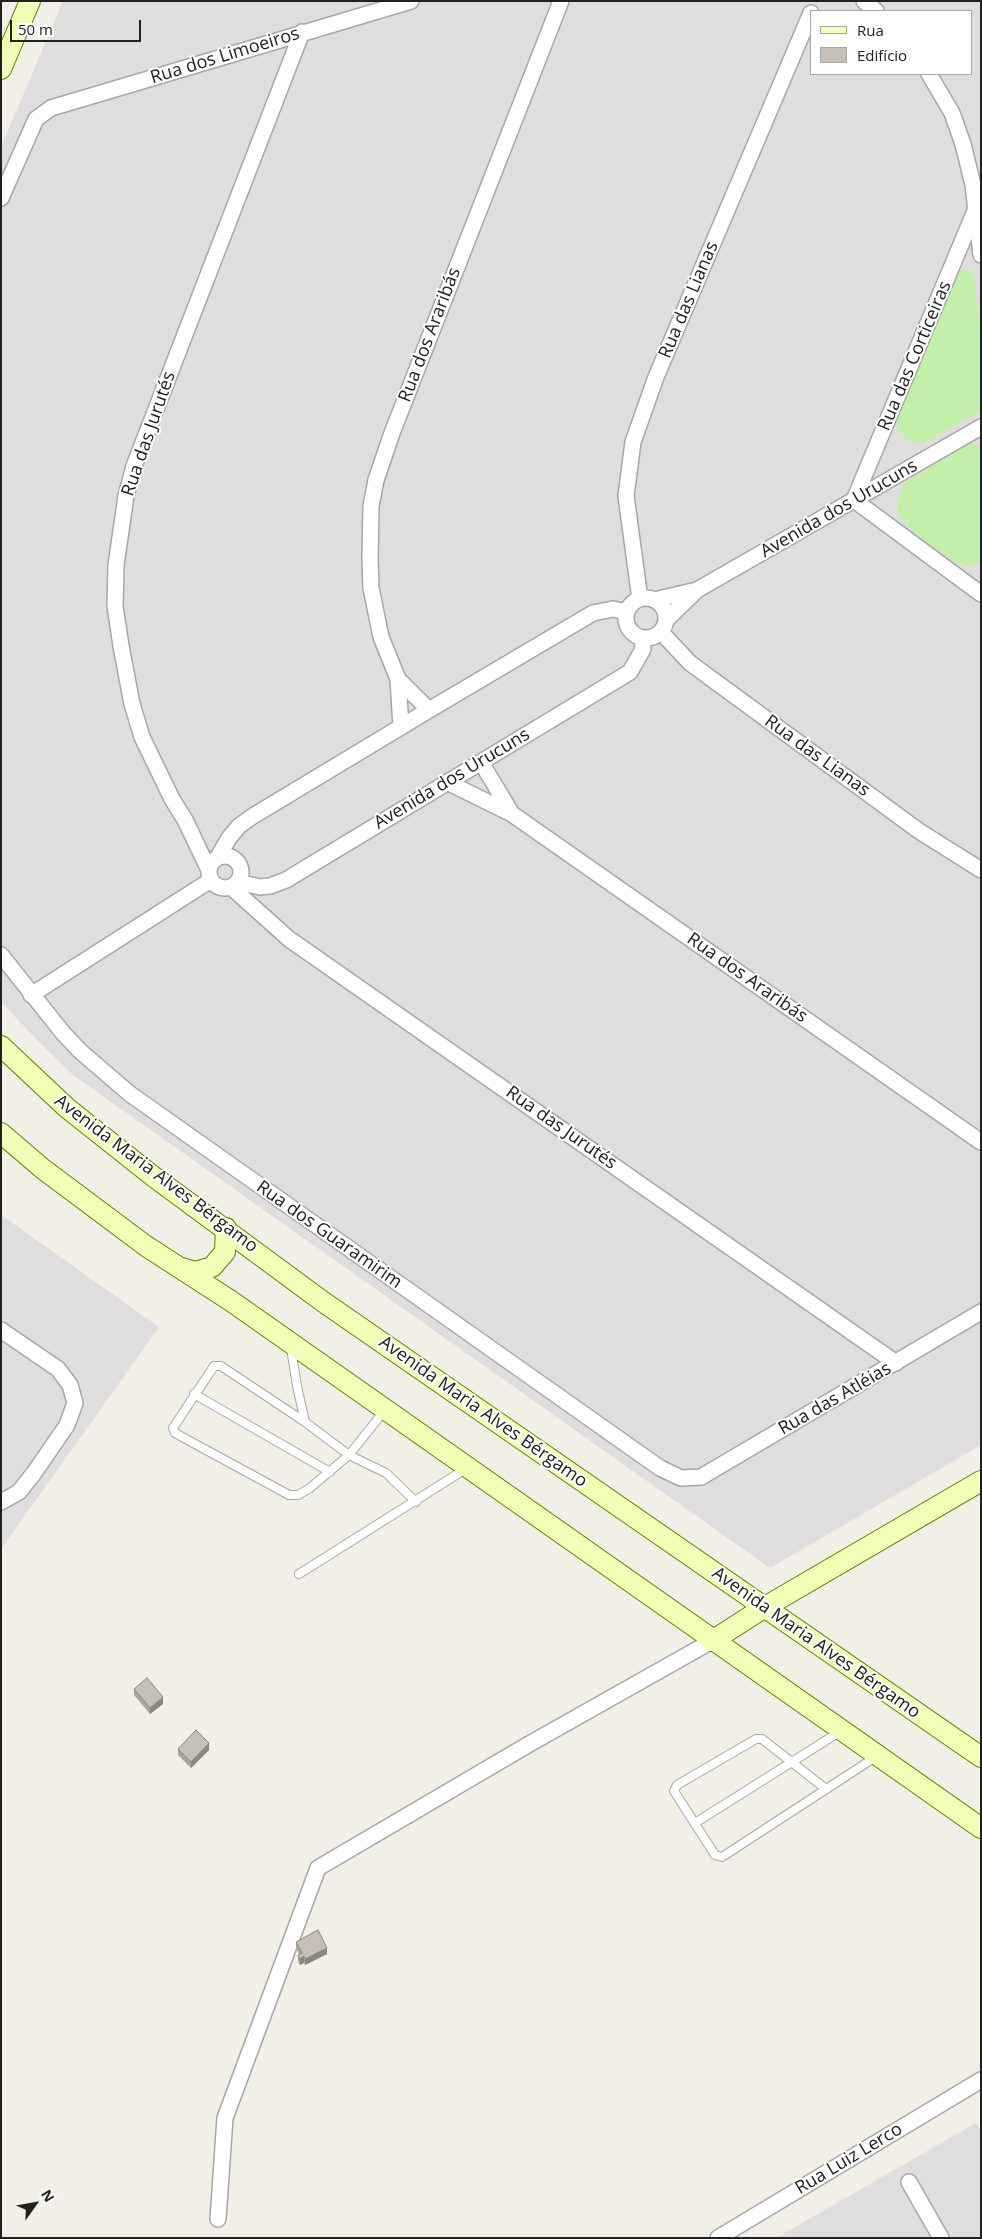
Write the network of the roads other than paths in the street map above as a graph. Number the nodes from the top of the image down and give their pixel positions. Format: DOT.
graph roads {
  1 [pos="30,1"];
  2 [pos="411,1"];
  3 [pos="561,1"];
  4 [pos="864,1"];
  5 [pos="875,10"];
  6 [pos="810,14"];
  7 [pos="302,32"];
  8 [pos="1,68"];
  9 [pos="930,75"];
  10 [pos="1,198"];
  11 [pos="975,211"];
  12 [pos="981,255"];
  13 [pos="981,427"];
  14 [pos="854,500"];
  15 [pos="696,590"];
  16 [pos="981,594"];
  17 [pos="647,599"];
  18 [pos="627,612"];
  19 [pos="663,626"];
  20 [pos="642,638"];
  21 [pos="398,679"];
  22 [pos="429,710"];
  23 [pos="401,726"];
  24 [pos="481,762"];
  25 [pos="447,782"];
  26 [pos="512,814"];
  27 [pos="218,858"];
  28 [pos="981,870"];
  29 [pos="210,875"];
  30 [pos="234,885"];
  31 [pos="1,955"];
  32 [pos="31,995"];
  33 [pos="1,1046"];
  34 [pos="1,1133"];
  35 [pos="981,1142"];
  36 [pos="226,1228"];
  37 [pos="178,1267"];
  38 [pos="981,1312"];
  39 [pos="1,1330"];
  40 [pos="291,1343"];
  41 [pos="896,1364"];
  42 [pos="194,1394"];
  43 [pos="385,1410"];
  44 [pos="306,1422"];
  45 [pos="349,1455"];
  46 [pos="467,1468"];
  47 [pos="330,1472"];
  48 [pos="687,1479"];
  49 [pos="981,1481"];
  50 [pos="1,1502"];
  51 [pos="416,1502"];
  52 [pos="300,1574"];
  53 [pos="765,1607"];
  54 [pos="712,1641"];
  55 [pos="841,1731"];
  56 [pos="877,1756"];
  57 [pos="981,1758"];
  58 [pos="792,1762"];
  59 [pos="826,1789"];
  60 [pos="695,1823"];
  61 [pos="981,1828"];
  62 [pos="981,2080"];
  63 [pos="909,2182"];
  64 [pos="218,2219"];
  65 [pos="718,2238"];
  66 [pos="941,2238"];
  1 -- 8 [label="street"];
  2 -- 7 [label="street, Rua dos Limoeiros"];
  3 -- 21 [label="street, Rua dos Araribás"];
  4 -- 5 [label="street"];
  6 -- 17 [label="street, Rua das Lianas"];
  7 -- 10 [label="street, Rua dos Limoeiros"];
  7 -- 29 [label="street, Rua das Jurutés"];
  9 -- 11 [label="street"];
  11 -- 12 [label="street"];
  11 -- 14 [label="street, Rua das Corticeiras"];
  13 -- 14 [label="street, Avenida dos Urucuns"];
  14 -- 15 [label="street, Avenida dos Urucuns"];
  14 -- 16 [label="street"];
  15 -- 17 [label="street, Avenida dos Urucuns"];
  15 -- 19 [label="street, Avenida dos Urucuns"];
  17 -- 18 [label="street"];
  17 -- 19 [label="street"];
  18 -- 20 [label="street"];
  18 -- 22 [label="street"];
  19 -- 20 [label="street"];
  19 -- 28 [label="street, Rua das Lianas"];
  20 -- 24 [label="street, Avenida dos Urucuns"];
  21 -- 22 [label="street, Rua dos Araribás"];
  21 -- 23 [label="street, Rua dos Araribás"];
  22 -- 23 [label="street"];
  23 -- 27 [label="street"];
  24 -- 25 [label="street, Avenida dos Urucuns"];
  24 -- 26 [label="street, Rua dos Araribás"];
  25 -- 26 [label="street, Rua dos Araribás"];
  25 -- 30 [label="street, Avenida dos Urucuns"];
  26 -- 35 [label="street, Rua dos Araribás"];
  27 -- 29 [label="street"];
  27 -- 30 [label="street"];
  29 -- 30 [label="street"];
  29 -- 32 [label="street"];
  30 -- 41 [label="street, Rua das Jurutés"];
  31 -- 32 [label="street, Rua dos Guaramirim"];
  32 -- 48 [label="street, Rua dos Guaramirim"];
  33 -- 36 [label="street, Avenida Maria Alves Bérgamo"];
  34 -- 37 [label="street"];
  36 -- 37 [label="street"];
  36 -- 53 [label="street, Avenida Maria Alves Bérgamo"];
  37 -- 40 [label="street"];
  38 -- 41 [label="street, Rua das Atléias"];
  39 -- 50 [label="street"];
  40 -- 43 [label="street"];
  40 -- 44 [label="lane"];
  41 -- 48 [label="street, Rua das Atléias"];
  42 -- 44 [label="lane"];
  42 -- 47 [label="lane"];
  42 -- 47 [label="lane"];
  43 -- 45 [label="lane"];
  43 -- 46 [label="street"];
  44 -- 45 [label="lane"];
  45 -- 47 [label="lane"];
  45 -- 51 [label="lane"];
  46 -- 51 [label="lane"];
  46 -- 54 [label="street"];
  49 -- 53 [label="street"];
  51 -- 52 [label="lane"];
  53 -- 54 [label="street"];
  53 -- 57 [label="street, Avenida Maria Alves Bérgamo"];
  54 -- 55 [label="street"];
  54 -- 64 [label="street"];
  55 -- 56 [label="street"];
  55 -- 58 [label="lane"];
  56 -- 59 [label="lane"];
  56 -- 61 [label="street"];
  58 -- 59 [label="lane"];
  58 -- 60 [label="lane"];
  58 -- 60 [label="lane"];
  59 -- 60 [label="lane"];
  62 -- 65 [label="street, Rua Luiz Lerco"];
  63 -- 66 [label="street"];
}
